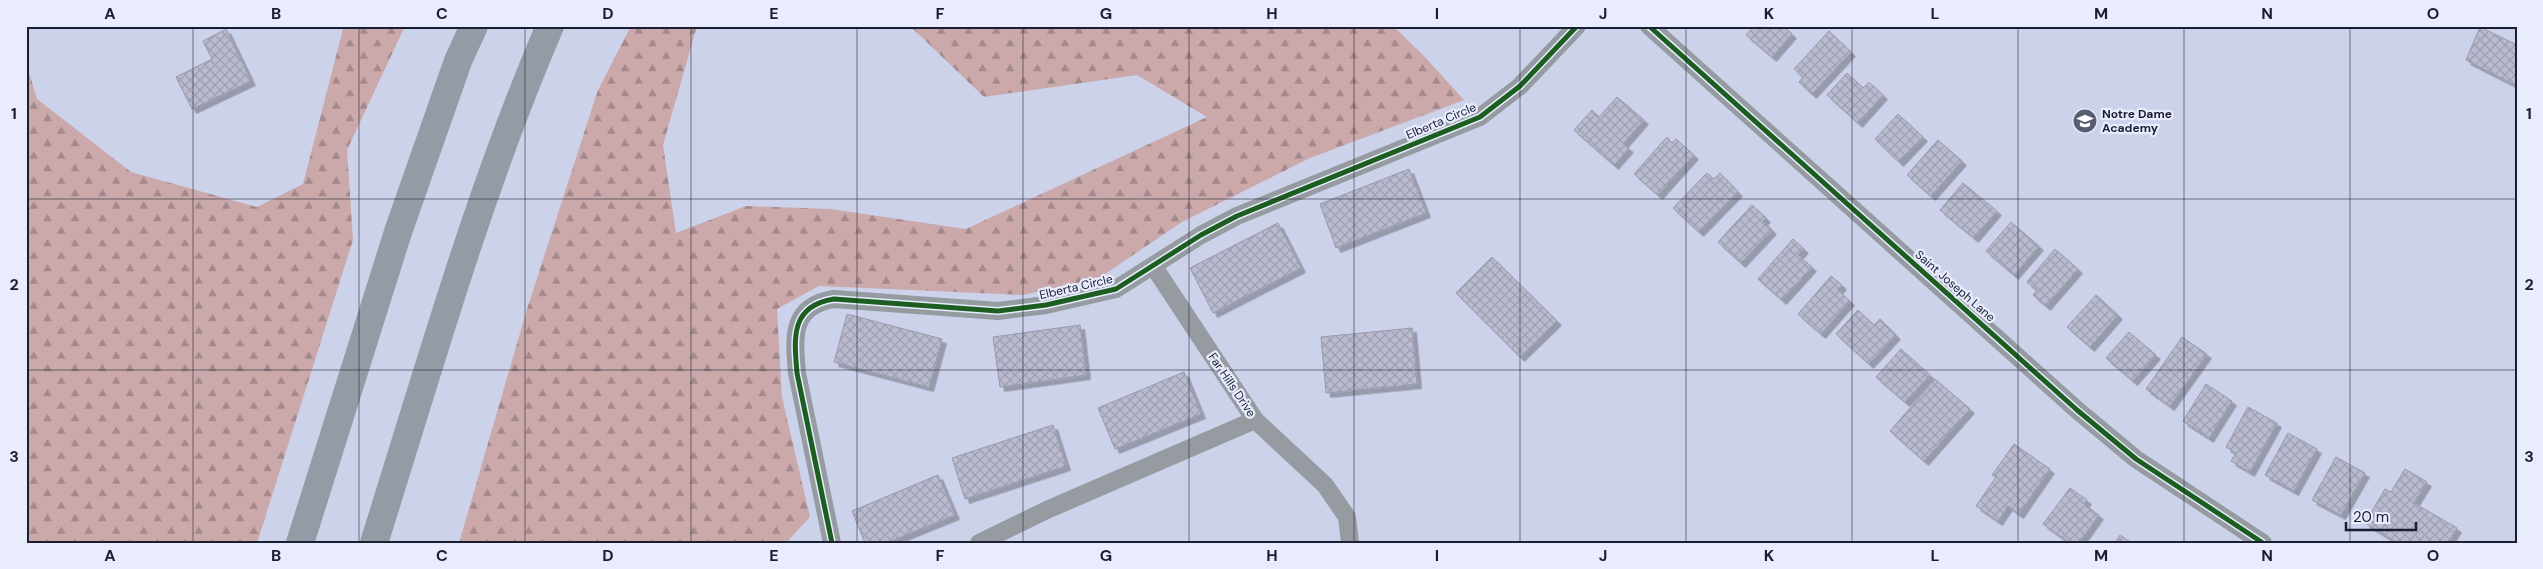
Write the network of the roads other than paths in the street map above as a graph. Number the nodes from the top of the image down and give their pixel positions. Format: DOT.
graph roads {
  1 [pos="474,26"];
  2 [pos="550,26"];
  3 [pos="1577,26"];
  4 [pos="1649,26"];
  5 [pos="1154,267"];
  6 [pos="1255,420"];
  7 [pos="300,543"];
  8 [pos="374,543"];
  9 [pos="832,543"];
  10 [pos="979,543"];
  11 [pos="1350,543"];
  12 [pos="2263,543"];
  1 -- 7 [label="highway"];
  2 -- 8 [label="highway"];
  3 -- 5 [label="street, Elberta Circle"];
  4 -- 12 [label="street, Saint Joseph Lane"];
  5 -- 6 [label="street, Far Hills Drive"];
  5 -- 9 [label="street, Elberta Circle"];
  6 -- 10 [label="street"];
  6 -- 11 [label="street, Far Hills Drive"];
}
